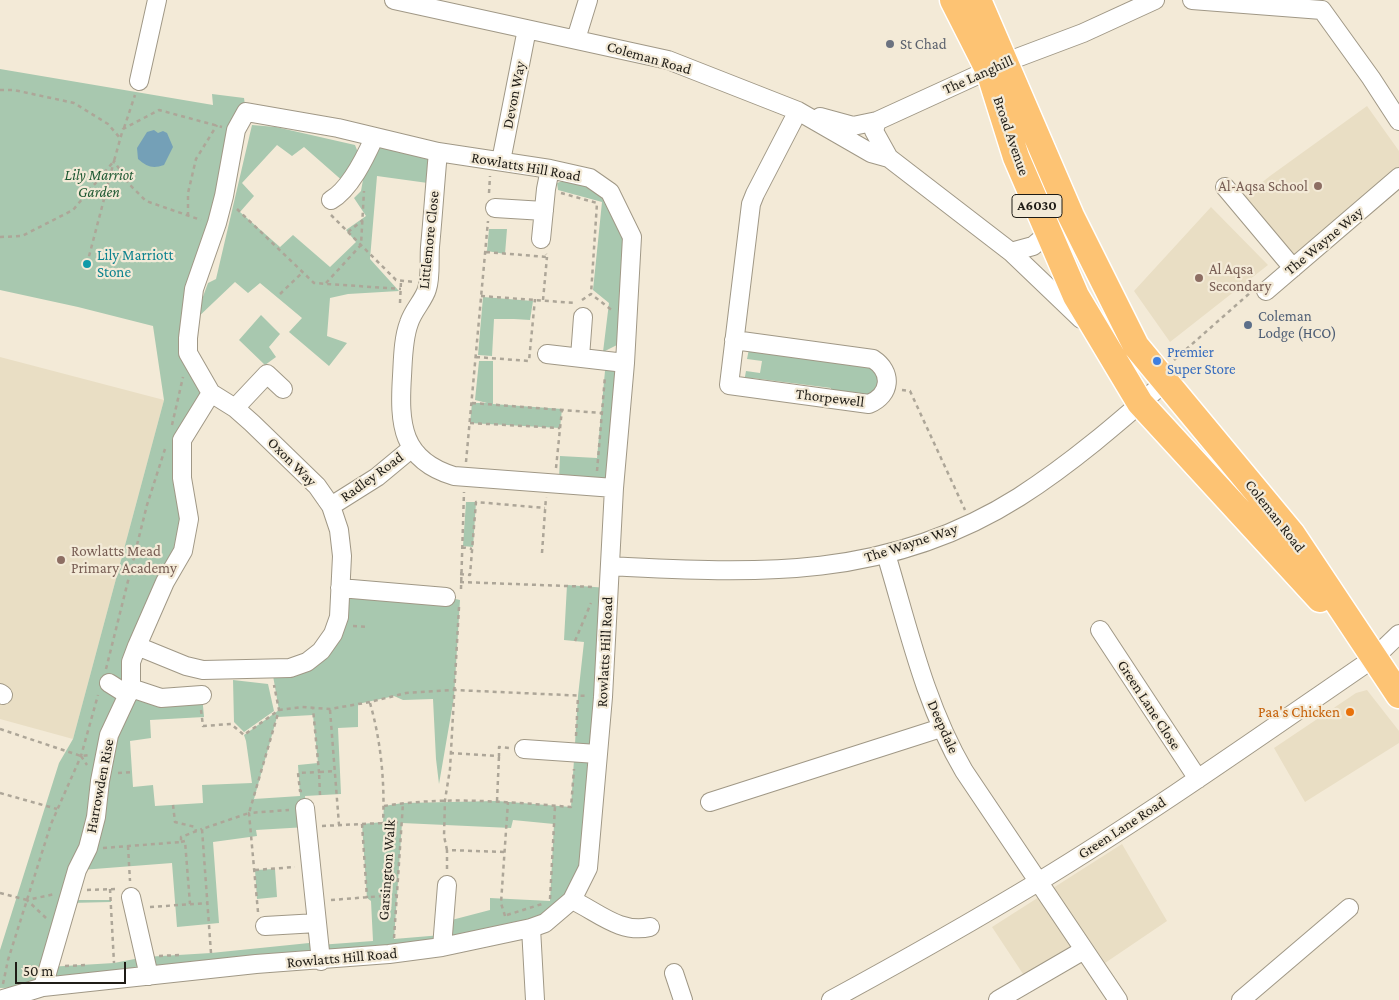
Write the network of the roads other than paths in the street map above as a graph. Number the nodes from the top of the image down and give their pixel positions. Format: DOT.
graph roads {
  1 [pos="157,0"];
  2 [pos="394,0"];
  3 [pos="588,0"];
  4 [pos="953,0"];
  5 [pos="978,0"];
  6 [pos="1155,0"];
  7 [pos="1192,0"];
  8 [pos="1328,5"];
  9 [pos="527,29"];
  10 [pos="576,39"];
  11 [pos="997,66"];
  12 [pos="139,81"];
  13 [pos="798,111"];
  14 [pos="246,112"];
  15 [pos="877,121"];
  16 [pos="1399,121"];
  17 [pos="374,138"];
  18 [pos="438,152"];
  19 [pos="889,158"];
  20 [pos="501,161"];
  21 [pos="550,169"];
  22 [pos="1399,177"];
  23 [pos="1225,187"];
  24 [pos="331,200"];
  25 [pos="491,211"];
  26 [pos="544,211"];
  27 [pos="1071,216"];
  28 [pos="1048,232"];
  29 [pos="541,238"];
  30 [pos="1011,252"];
  31 [pos="1293,268"];
  32 [pos="1266,291"];
  33 [pos="583,317"];
  34 [pos="1100,336"];
  35 [pos="734,340"];
  36 [pos="547,354"];
  37 [pos="580,358"];
  38 [pos="625,362"];
  39 [pos="1162,378"];
  40 [pos="283,389"];
  41 [pos="211,393"];
  42 [pos="1140,403"];
  43 [pos="235,408"];
  44 [pos="412,448"];
  45 [pos="614,488"];
  46 [pos="331,506"];
  47 [pos="886,554"];
  48 [pos="610,566"];
  49 [pos="340,588"];
  50 [pos="455,597"];
  51 [pos="1100,630"];
  52 [pos="1399,634"];
  53 [pos="137,646"];
  54 [pos="1374,658"];
  55 [pos="109,683"];
  56 [pos="130,692"];
  57 [pos="1399,695"];
  58 [pos="201,696"];
  59 [pos="941,728"];
  60 [pos="524,748"];
  61 [pos="597,754"];
  62 [pos="1198,779"];
  63 [pos="710,802"];
  64 [pos="305,808"];
  65 [pos="1039,881"];
  66 [pos="447,884"];
  67 [pos="572,900"];
  68 [pos="132,902"];
  69 [pos="1349,908"];
  70 [pos="262,922"];
  71 [pos="317,923"];
  72 [pos="650,927"];
  73 [pos="531,928"];
  74 [pos="442,947"];
  75 [pos="1084,950"];
  76 [pos="321,961"];
  77 [pos="674,973"];
  78 [pos="149,976"];
  79 [pos="42,987"];
  80 [pos="0,1000"];
  81 [pos="535,1000"];
  82 [pos="683,1000"];
  83 [pos="831,1000"];
  84 [pos="998,1000"];
  85 [pos="1118,1000"];
  86 [pos="1241,1000"];
  1 -- 12 [label="street"];
  2 -- 9 [label="street, Coleman Road"];
  3 -- 10 [label="street"];
  4 -- 11 [label="highway, Broad Avenue / A6030"];
  5 -- 11 [label="highway, Broad Avenue / A6030"];
  6 -- 11 [label="street, The Langhill"];
  7 -- 8 [label="street"];
  8 -- 16 [label="street"];
  9 -- 10 [label="street, Coleman Road"];
  9 -- 20 [label="street, Devon Way"];
  10 -- 13 [label="street, Coleman Road"];
  11 -- 15 [label="street, The Langhill"];
  11 -- 27 [label="highway, Broad Avenue / A6030"];
  11 -- 28 [label="highway, Broad Avenue / A6030"];
  13 -- 15 [label="street, The Langhill"];
  13 -- 19 [label="street, Coleman Road"];
  13 -- 35 [label="street, Thorpewell"];
  14 -- 17 [label="street, Rowlatts Hill Road"];
  14 -- 41 [label="street, Oxon Way"];
  15 -- 19 [label="street, Coleman Road"];
  17 -- 18 [label="street, Rowlatts Hill Road"];
  17 -- 24 [label="street"];
  18 -- 20 [label="street, Rowlatts Hill Road"];
  18 -- 44 [label="street, Littlemore Close"];
  19 -- 30 [label="street, Coleman Road"];
  20 -- 21 [label="street, Rowlatts Hill Road"];
  21 -- 26 [label="street"];
  21 -- 38 [label="street, Rowlatts Hill Road"];
  22 -- 31 [label="street, The Wayne Way"];
  23 -- 31 [label="street"];
  25 -- 26 [label="street"];
  26 -- 29 [label="street"];
  27 -- 28 [label="street"];
  27 -- 39 [label="highway, Broad Avenue / A6030"];
  28 -- 30 [label="street"];
  28 -- 34 [label="highway, Broad Avenue / A6030"];
  30 -- 34 [label="street, Coleman Road"];
  31 -- 32 [label="street, The Wayne Way"];
  33 -- 37 [label="street"];
  34 -- 42 [label="highway, Broad Avenue / A6030"];
  35 -- 35 [label="street, Thorpewell"];
  36 -- 37 [label="street"];
  37 -- 38 [label="street"];
  38 -- 45 [label="street, Rowlatts Hill Road"];
  39 -- 42 [label="street, The Wayne Way"];
  39 -- 54 [label="highway, Coleman Road / A6030"];
  40 -- 43 [label="street"];
  41 -- 43 [label="street, Oxon Way"];
  41 -- 53 [label="street, Harrowden Rise"];
  42 -- 47 [label="street, The Wayne Way"];
  42 -- 54 [label="highway, Coleman Road / A6030"];
  43 -- 46 [label="street, Oxon Way"];
  44 -- 45 [label="street, Littlemore Close"];
  44 -- 46 [label="street, Radley Road"];
  45 -- 48 [label="street, Rowlatts Hill Road"];
  46 -- 49 [label="street, Oxon Way"];
  47 -- 48 [label="street, The Wayne Way"];
  47 -- 59 [label="street, Deepdale"];
  48 -- 61 [label="street, Rowlatts Hill Road"];
  49 -- 50 [label="street"];
  49 -- 53 [label="street, Oxon Way"];
  51 -- 62 [label="street, Green Lane Close"];
  52 -- 54 [label="street, Green Lane Road"];
  53 -- 56 [label="street, Harrowden Rise"];
  54 -- 57 [label="highway, Coleman Road / A6030"];
  54 -- 62 [label="street, Green Lane Road"];
  55 -- 56 [label="street"];
  56 -- 58 [label="street"];
  56 -- 79 [label="street, Harrowden Rise"];
  59 -- 63 [label="street"];
  59 -- 65 [label="street, Deepdale"];
  60 -- 61 [label="street"];
  61 -- 67 [label="street, Rowlatts Hill Road"];
  62 -- 65 [label="street, Green Lane Road"];
  64 -- 71 [label="street"];
  65 -- 75 [label="street, Deepdale"];
  65 -- 83 [label="street, Green Lane Road"];
  66 -- 74 [label="street"];
  67 -- 72 [label="street"];
  67 -- 73 [label="street, Rowlatts Hill Road"];
  68 -- 78 [label="street"];
  69 -- 86 [label="street"];
  70 -- 71 [label="street"];
  71 -- 76 [label="street"];
  73 -- 74 [label="street, Rowlatts Hill Road"];
  73 -- 81 [label="street"];
  74 -- 76 [label="street, Rowlatts Hill Road"];
  75 -- 84 [label="street"];
  75 -- 85 [label="street, Deepdale"];
  76 -- 78 [label="street, Rowlatts Hill Road"];
  77 -- 82 [label="street"];
  78 -- 79 [label="street, Rowlatts Hill Road"];
  79 -- 80 [label="street, Rowlatts Hill Road"];
}
